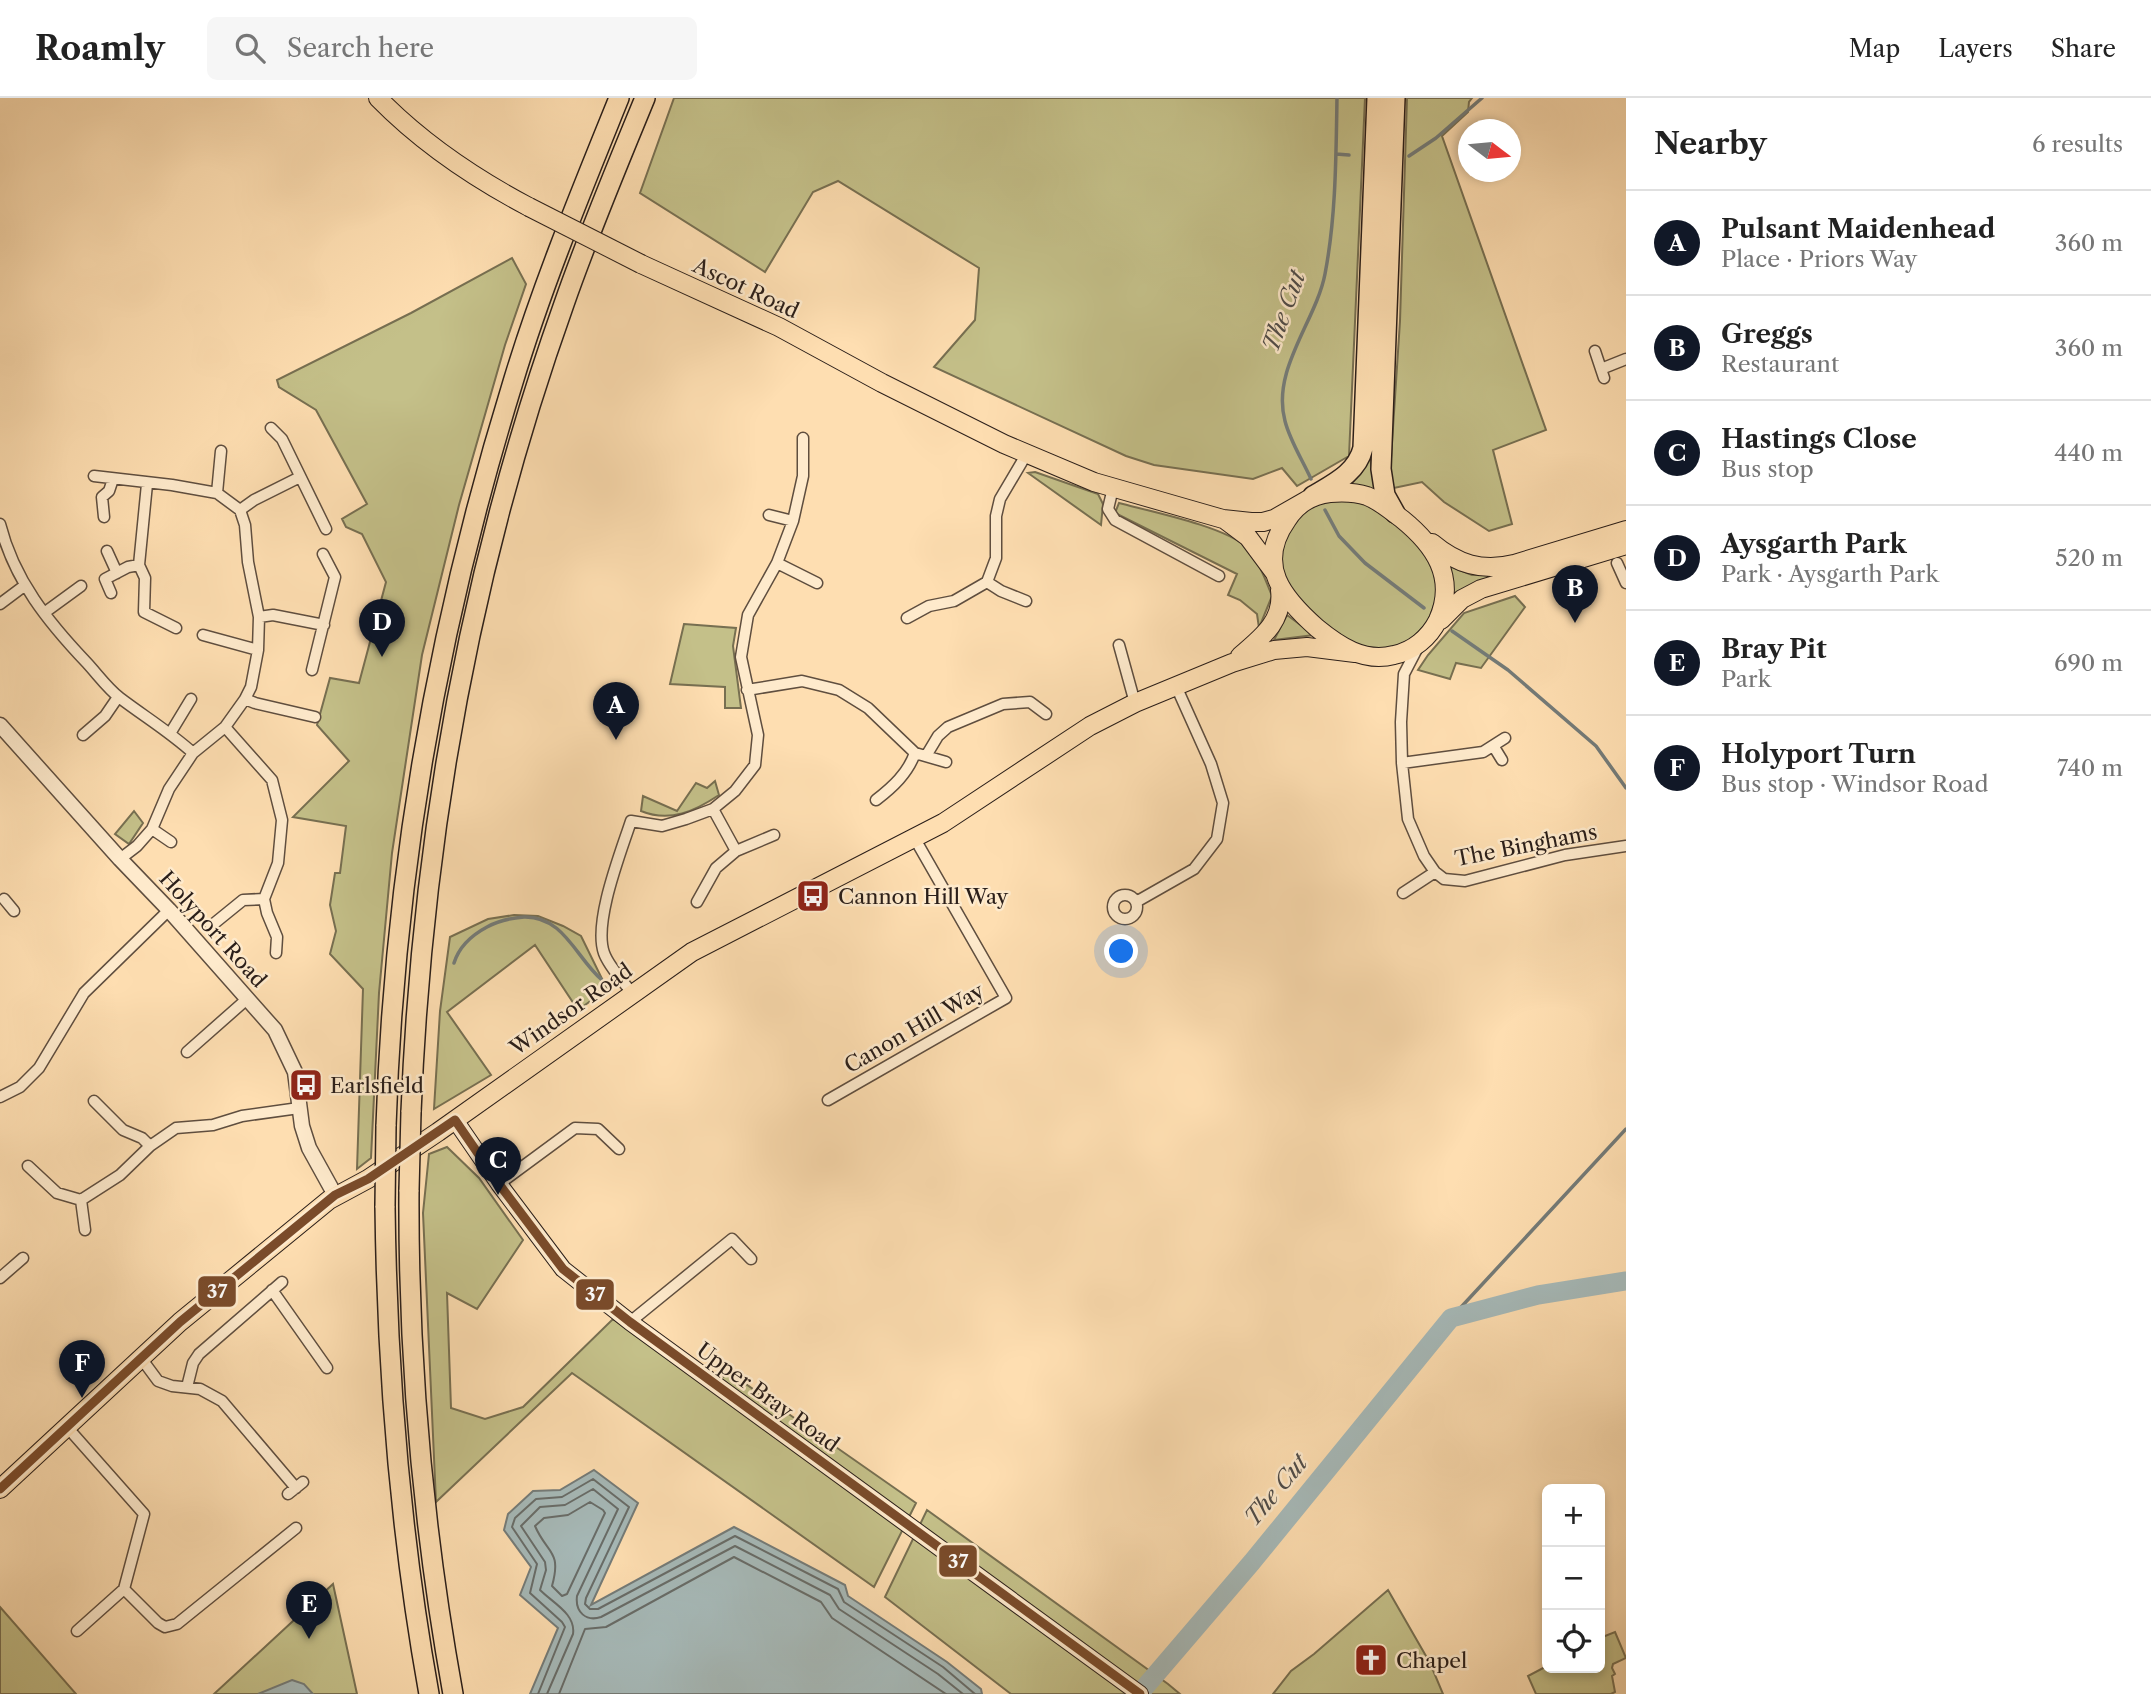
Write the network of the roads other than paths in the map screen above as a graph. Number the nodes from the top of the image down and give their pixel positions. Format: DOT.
graph roads {
  1 [pos="379,98"];
  2 [pos="619,98"];
  3 [pos="645,98"];
  4 [pos="1377,98"];
  5 [pos="1395,98"];
  6 [pos="1595,351"];
  7 [pos="1626,359"];
  8 [pos="271,428"];
  9 [pos="803,438"];
  10 [pos="221,451"];
  11 [pos="1026,455"];
  12 [pos="94,476"];
  13 [pos="300,477"];
  14 [pos="113,479"];
  15 [pos="148,484"];
  16 [pos="1113,488"];
  17 [pos="217,493"];
  18 [pos="1311,497"];
  19 [pos="240,510"];
  20 [pos="1395,513"];
  21 [pos="769,515"];
  22 [pos="104,517"];
  23 [pos="1223,519"];
  24 [pos="793,521"];
  25 [pos="0,524"];
  26 [pos="326,528"];
  27 [pos="1626,530"];
  28 [pos="1423,537"];
  29 [pos="1626,545"];
  30 [pos="3,549"];
  31 [pos="107,551"];
  32 [pos="323,554"];
  33 [pos="1617,563"];
  34 [pos="777,564"];
  35 [pos="139,565"];
  36 [pos="1275,572"];
  37 [pos="117,573"];
  38 [pos="1219,576"];
  39 [pos="988,582"];
  40 [pos="817,583"];
  41 [pos="1626,583"];
  42 [pos="24,586"];
  43 [pos="81,586"];
  44 [pos="1280,590"];
  45 [pos="111,593"];
  46 [pos="1026,601"];
  47 [pos="0,604"];
  48 [pos="44,613"];
  49 [pos="258,617"];
  50 [pos="907,618"];
  51 [pos="324,625"];
  52 [pos="176,628"];
  53 [pos="1429,634"];
  54 [pos="203,635"];
  55 [pos="1119,645"];
  56 [pos="258,650"];
  57 [pos="1355,653"];
  58 [pos="1376,657"];
  59 [pos="1232,663"];
  60 [pos="312,670"];
  61 [pos="1404,674"];
  62 [pos="1176,686"];
  63 [pos="747,690"];
  64 [pos="118,697"];
  65 [pos="191,699"];
  66 [pos="245,699"];
  67 [pos="1135,703"];
  68 [pos="1046,715"];
  69 [pos="315,717"];
  70 [pos="0,725"];
  71 [pos="225,727"];
  72 [pos="171,732"];
  73 [pos="83,735"];
  74 [pos="1505,738"];
  75 [pos="1493,747"];
  76 [pos="193,753"];
  77 [pos="921,754"];
  78 [pos="1502,760"];
  79 [pos="946,762"];
  80 [pos="1402,763"];
  81 [pos="876,800"];
  82 [pos="713,809"];
  83 [pos="152,829"];
  84 [pos="774,835"];
  85 [pos="915,839"];
  86 [pos="172,842"];
  87 [pos="1626,846"];
  88 [pos="736,851"];
  89 [pos="120,859"];
  90 [pos="1435,872"];
  91 [pos="1404,893"];
  92 [pos="264,899"];
  93 [pos="697,902"];
  94 [pos="1136,902"];
  95 [pos="169,910"];
  96 [pos="211,926"];
  97 [pos="276,953"];
  98 [pos="632,993"];
  99 [pos="247,999"];
  100 [pos="201,1058"];
  101 [pos="0,1097"];
  102 [pos="828,1100"];
  103 [pos="94,1101"];
  104 [pos="299,1108"];
  105 [pos="455,1120"];
  106 [pos="150,1146"];
  107 [pos="619,1149"];
  108 [pos="28,1166"];
  109 [pos="499,1184"];
  110 [pos="335,1195"];
  111 [pos="81,1200"];
  112 [pos="85,1230"];
  113 [pos="23,1258"];
  114 [pos="751,1259"];
  115 [pos="0,1278"];
  116 [pos="282,1282"];
  117 [pos="272,1290"];
  118 [pos="630,1322"];
  119 [pos="141,1357"];
  120 [pos="327,1368"];
  121 [pos="187,1387"];
  122 [pos="67,1427"];
  123 [pos="296,1488"];
  124 [pos="0,1489"];
  125 [pos="296,1528"];
  126 [pos="280,1540"];
  127 [pos="288,1551"];
  128 [pos="124,1589"];
  129 [pos="77,1630"];
  130 [pos="429,1694"];
  131 [pos="453,1694"];
  132 [pos="1140,1694"];
  1 -- 11 [label="main road, Ascot Road, bridge"];
  2 -- 130 [label="highway, bridge"];
  3 -- 131 [label="highway, bridge"];
  4 -- 18 [label="highway"];
  5 -- 20 [label="highway"];
  6 -- 7 [label="street"];
  8 -- 13 [label="street"];
  9 -- 24 [label="street"];
  10 -- 17 [label="street"];
  11 -- 16 [label="main road, Ascot Road"];
  11 -- 39 [label="street"];
  12 -- 14 [label="street"];
  13 -- 19 [label="street"];
  13 -- 26 [label="street"];
  14 -- 15 [label="street"];
  14 -- 22 [label="street"];
  15 -- 17 [label="street"];
  15 -- 35 [label="street"];
  16 -- 23 [label="main road, Ascot Road"];
  16 -- 38 [label="street"];
  17 -- 19 [label="street"];
  18 -- 20 [label="main road"];
  18 -- 23 [label="main road, Ascot Road"];
  18 -- 36 [label="main road"];
  19 -- 49 [label="street"];
  20 -- 28 [label="main road"];
  21 -- 24 [label="street"];
  23 -- 36 [label="main road, Ascot Road"];
  24 -- 34 [label="street"];
  25 -- 30 [label="street"];
  27 -- 28 [label="main road"];
  28 -- 53 [label="main road"];
  29 -- 53 [label="main road"];
  30 -- 42 [label="street"];
  31 -- 37 [label="street"];
  32 -- 51 [label="street"];
  33 -- 41 [label="street"];
  34 -- 40 [label="street"];
  34 -- 63 [label="street"];
  35 -- 37 [label="street"];
  35 -- 52 [label="street"];
  36 -- 44 [label="main road"];
  37 -- 45 [label="street"];
  39 -- 46 [label="street"];
  39 -- 50 [label="street"];
  42 -- 47 [label="street"];
  42 -- 48 [label="street"];
  43 -- 48 [label="street"];
  44 -- 57 [label="main road"];
  44 -- 59 [label="main road, Windsor Road"];
  48 -- 64 [label="street"];
  49 -- 51 [label="street"];
  49 -- 56 [label="street"];
  51 -- 60 [label="street"];
  53 -- 58 [label="main road"];
  53 -- 61 [label="street, The Binghams"];
  54 -- 56 [label="street"];
  55 -- 67 [label="street"];
  56 -- 66 [label="street"];
  57 -- 58 [label="main road"];
  57 -- 59 [label="main road, Windsor Road"];
  58 -- 61 [label="street"];
  59 -- 62 [label="main road, Windsor Road"];
  61 -- 80 [label="street, The Binghams"];
  62 -- 67 [label="main road, Windsor Road"];
  62 -- 94 [label="street"];
  63 -- 77 [label="street"];
  63 -- 82 [label="street"];
  64 -- 72 [label="street"];
  64 -- 73 [label="street"];
  65 -- 72 [label="street"];
  66 -- 69 [label="street"];
  66 -- 71 [label="street"];
  67 -- 85 [label="main road, Windsor Road"];
  68 -- 77 [label="street"];
  70 -- 89 [label="street, Holyport Road"];
  71 -- 76 [label="street"];
  71 -- 92 [label="street"];
  72 -- 76 [label="street"];
  74 -- 75 [label="street"];
  75 -- 78 [label="street"];
  75 -- 80 [label="street"];
  76 -- 83 [label="street"];
  77 -- 79 [label="street"];
  77 -- 81 [label="street"];
  80 -- 90 [label="street, The Binghams"];
  82 -- 88 [label="street"];
  82 -- 98 [label="street"];
  83 -- 86 [label="street"];
  83 -- 89 [label="street"];
  84 -- 88 [label="street"];
  85 -- 98 [label="main road, Windsor Road"];
  85 -- 102 [label="street, Canon Hill Way"];
  87 -- 90 [label="street, The Binghams"];
  88 -- 93 [label="street"];
  89 -- 95 [label="street, Holyport Road"];
  90 -- 91 [label="street, The Binghams"];
  92 -- 96 [label="street"];
  92 -- 97 [label="street"];
  95 -- 99 [label="street, Holyport Road"];
  95 -- 101 [label="street"];
  98 -- 105 [label="main road, Windsor Road"];
  99 -- 100 [label="street"];
  99 -- 104 [label="street, Holyport Road"];
  103 -- 106 [label="street"];
  104 -- 106 [label="street"];
  104 -- 110 [label="street, Holyport Road"];
  105 -- 109 [label="main road, Upper Bray Road"];
  105 -- 110 [label="main road, Windsor Road"];
  106 -- 111 [label="street"];
  107 -- 109 [label="street"];
  108 -- 111 [label="street"];
  109 -- 118 [label="main road, Upper Bray Road"];
  110 -- 119 [label="main road, Windsor Road"];
  111 -- 112 [label="street"];
  113 -- 115 [label="street"];
  114 -- 118 [label="street"];
  116 -- 117 [label="street"];
  117 -- 120 [label="street"];
  117 -- 121 [label="street"];
  118 -- 132 [label="main road, Upper Bray Road"];
  119 -- 121 [label="street"];
  119 -- 122 [label="main road, Windsor Road"];
  121 -- 123 [label="street"];
  122 -- 124 [label="main road, Windsor Road"];
  122 -- 128 [label="street"];
  125 -- 126 [label="street"];
  126 -- 127 [label="street"];
  126 -- 128 [label="street"];
  128 -- 129 [label="street"];
}
